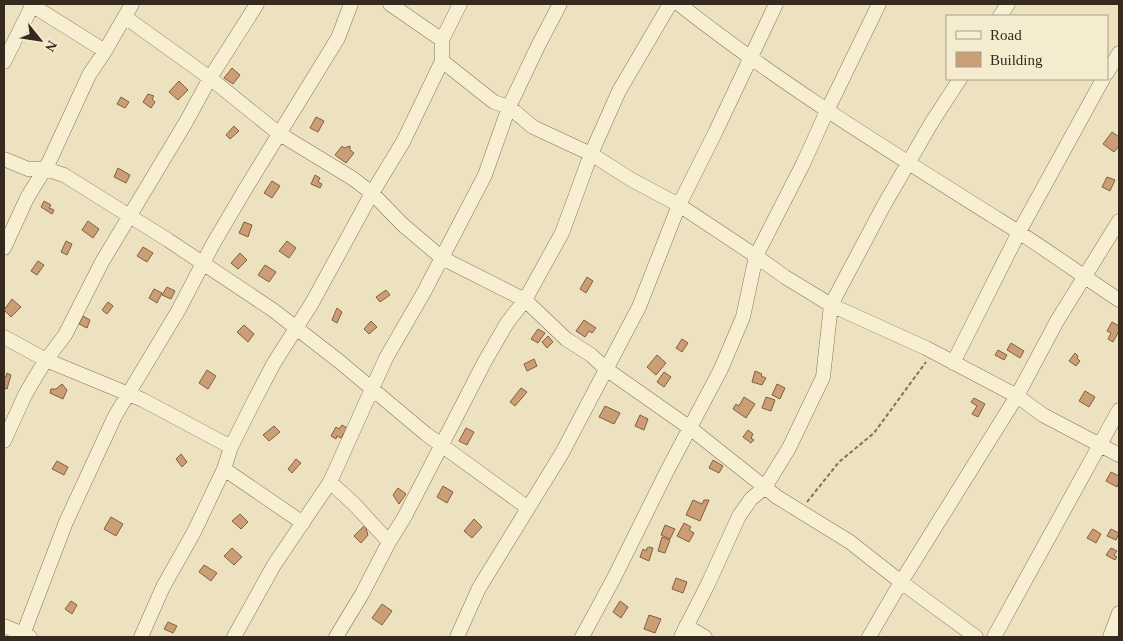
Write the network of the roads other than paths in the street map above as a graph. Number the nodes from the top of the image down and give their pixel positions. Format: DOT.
graph roads {
  1 [pos="32,4"];
  2 [pos="132,4"];
  3 [pos="257,4"];
  4 [pos="351,4"];
  5 [pos="390,4"];
  6 [pos="460,4"];
  7 [pos="560,4"];
  8 [pos="670,4"];
  9 [pos="679,4"];
  10 [pos="776,4"];
  11 [pos="879,4"];
  12 [pos="1008,4"];
  13 [pos="1001,15"];
  14 [pos="125,17"];
  15 [pos="442,40"];
  16 [pos="105,51"];
  17 [pos="1119,53"];
  18 [pos="750,58"];
  19 [pos="442,61"];
  20 [pos="4,62"];
  21 [pos="1108,71"];
  22 [pos="210,78"];
  23 [pos="959,80"];
  24 [pos="1102,80"];
  25 [pos="509,107"];
  26 [pos="827,111"];
  27 [pos="278,133"];
  28 [pos="591,154"];
  29 [pos="4,159"];
  30 [pos="908,163"];
  31 [pos="44,169"];
  32 [pos="372,193"];
  33 [pos="679,205"];
  34 [pos="130,216"];
  35 [pos="1119,221"];
  36 [pos="1019,232"];
  37 [pos="4,248"];
  38 [pos="756,256"];
  39 [pos="442,258"];
  40 [pos="203,263"];
  41 [pos="1085,278"];
  42 [pos="525,300"];
  43 [pos="1119,300"];
  44 [pos="831,305"];
  45 [pos="296,327"];
  46 [pos="4,337"];
  47 [pos="46,360"];
  48 [pos="954,363"];
  49 [pos="606,369"];
  50 [pos="372,388"];
  51 [pos="129,394"];
  52 [pos="1017,396"];
  53 [pos="1119,410"];
  54 [pos="690,428"];
  55 [pos="4,441"];
  56 [pos="442,445"];
  57 [pos="1099,445"];
  58 [pos="231,448"];
  59 [pos="1119,455"];
  60 [pos="224,469"];
  61 [pos="330,482"];
  62 [pos="765,487"];
  63 [pos="528,508"];
  64 [pos="302,523"];
  65 [pos="389,542"];
  66 [pos="901,582"];
  67 [pos="1119,613"];
  68 [pos="4,626"];
  69 [pos="684,632"];
  70 [pos="25,636"];
  71 [pos="141,637"];
  72 [pos="234,637"];
  73 [pos="336,637"];
  74 [pos="457,637"];
  75 [pos="582,637"];
  76 [pos="705,637"];
  77 [pos="869,637"];
  78 [pos="976,637"];
  79 [pos="994,637"];
  80 [pos="1110,637"];
  1 -- 16 [label="street"];
  1 -- 20 [label="street"];
  2 -- 14 [label="street"];
  3 -- 22 [label="street"];
  4 -- 27 [label="street"];
  5 -- 15 [label="street"];
  6 -- 15 [label="street"];
  7 -- 25 [label="street"];
  8 -- 28 [label="street"];
  9 -- 18 [label="street"];
  10 -- 18 [label="street"];
  11 -- 26 [label="street"];
  12 -- 13 [label="street"];
  14 -- 16 [label="street"];
  14 -- 22 [label="street"];
  15 -- 19 [label="street"];
  16 -- 31 [label="street"];
  17 -- 21 [label="street"];
  18 -- 26 [label="street"];
  18 -- 33 [label="street"];
  19 -- 25 [label="street"];
  19 -- 32 [label="street"];
  22 -- 27 [label="street"];
  22 -- 34 [label="street"];
  23 -- 30 [label="street"];
  24 -- 36 [label="street"];
  25 -- 28 [label="street"];
  25 -- 39 [label="street"];
  26 -- 30 [label="street"];
  26 -- 38 [label="street"];
  27 -- 32 [label="street"];
  27 -- 40 [label="street"];
  28 -- 33 [label="street"];
  28 -- 42 [label="street"];
  29 -- 31 [label="street"];
  30 -- 36 [label="street"];
  30 -- 44 [label="street"];
  31 -- 34 [label="street"];
  31 -- 37 [label="street"];
  32 -- 39 [label="street"];
  32 -- 45 [label="street"];
  33 -- 38 [label="street"];
  33 -- 49 [label="street"];
  34 -- 40 [label="street"];
  34 -- 47 [label="street"];
  35 -- 41 [label="street"];
  36 -- 41 [label="street"];
  36 -- 48 [label="street"];
  38 -- 44 [label="street"];
  38 -- 54 [label="street"];
  39 -- 42 [label="street"];
  39 -- 50 [label="street"];
  40 -- 45 [label="street"];
  40 -- 51 [label="street"];
  41 -- 43 [label="street"];
  41 -- 52 [label="street"];
  42 -- 49 [label="street"];
  42 -- 56 [label="street"];
  44 -- 48 [label="street"];
  44 -- 62 [label="street"];
  45 -- 50 [label="street"];
  45 -- 58 [label="street"];
  46 -- 47 [label="street"];
  47 -- 51 [label="street"];
  47 -- 55 [label="street"];
  48 -- 52 [label="street"];
  49 -- 54 [label="street"];
  49 -- 63 [label="street"];
  50 -- 56 [label="street"];
  50 -- 61 [label="street"];
  51 -- 58 [label="street"];
  51 -- 70 [label="street"];
  52 -- 57 [label="street"];
  52 -- 66 [label="street"];
  53 -- 57 [label="street"];
  54 -- 62 [label="street"];
  54 -- 75 [label="street"];
  56 -- 63 [label="street"];
  56 -- 65 [label="street"];
  57 -- 59 [label="street"];
  57 -- 79 [label="street"];
  58 -- 60 [label="street"];
  60 -- 64 [label="street"];
  60 -- 71 [label="street"];
  61 -- 64 [label="street"];
  61 -- 65 [label="street"];
  62 -- 66 [label="street"];
  62 -- 69 [label="street"];
  63 -- 74 [label="street"];
  64 -- 72 [label="street"];
  65 -- 73 [label="street"];
  66 -- 77 [label="street"];
  66 -- 78 [label="street"];
  67 -- 80 [label="street"];
  68 -- 70 [label="street"];
  69 -- 76 [label="street"];
}
